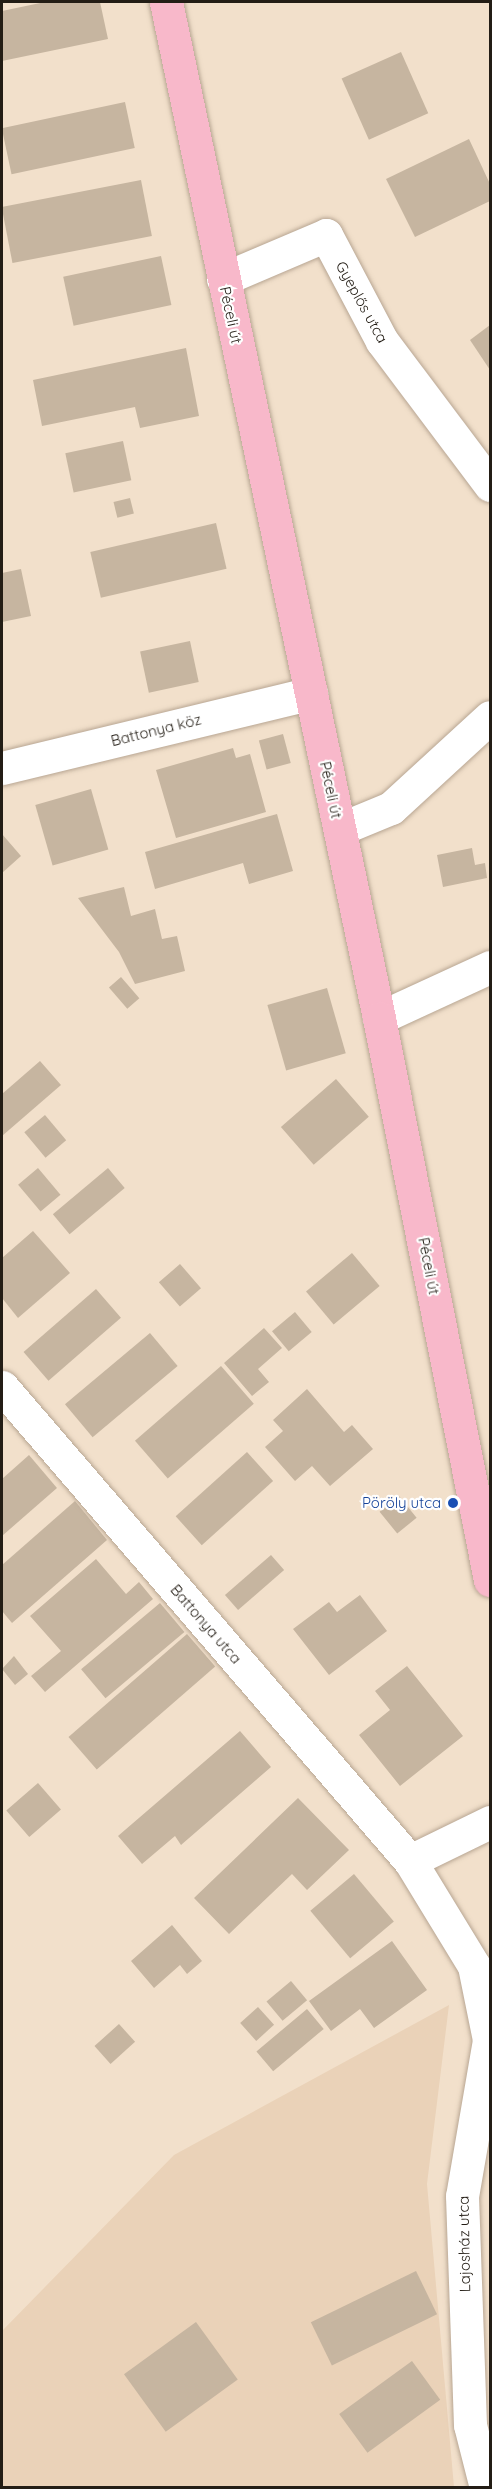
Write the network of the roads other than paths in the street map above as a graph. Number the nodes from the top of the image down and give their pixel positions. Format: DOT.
graph roads {
  1 [pos="166,2"];
  2 [pos="223,279"];
  3 [pos="490,485"];
  4 [pos="311,693"];
  5 [pos="490,717"];
  6 [pos="2,768"];
  7 [pos="340,829"];
  8 [pos="490,967"];
  9 [pos="379,1018"];
  10 [pos="2,1387"];
  11 [pos="490,1580"];
  12 [pos="490,1822"];
  13 [pos="410,1861"];
  14 [pos="474,1966"];
  15 [pos="490,2040"];
  16 [pos="486,2487"];
  1 -- 2 [label="main road, Péceli út"];
  2 -- 3 [label="street, Gyeplős utca"];
  2 -- 4 [label="main road, Péceli út"];
  4 -- 6 [label="street, Battonya köz"];
  4 -- 7 [label="main road, Péceli út"];
  5 -- 7 [label="street"];
  7 -- 9 [label="main road, Péceli út"];
  8 -- 9 [label="street"];
  9 -- 11 [label="main road, Péceli út"];
  10 -- 13 [label="street, Battonya utca"];
  12 -- 13 [label="street"];
  13 -- 14 [label="street, Battonya utca"];
  14 -- 15 [label="street, Lajosház utca"];
  15 -- 16 [label="street, Lajosház utca"];
}
